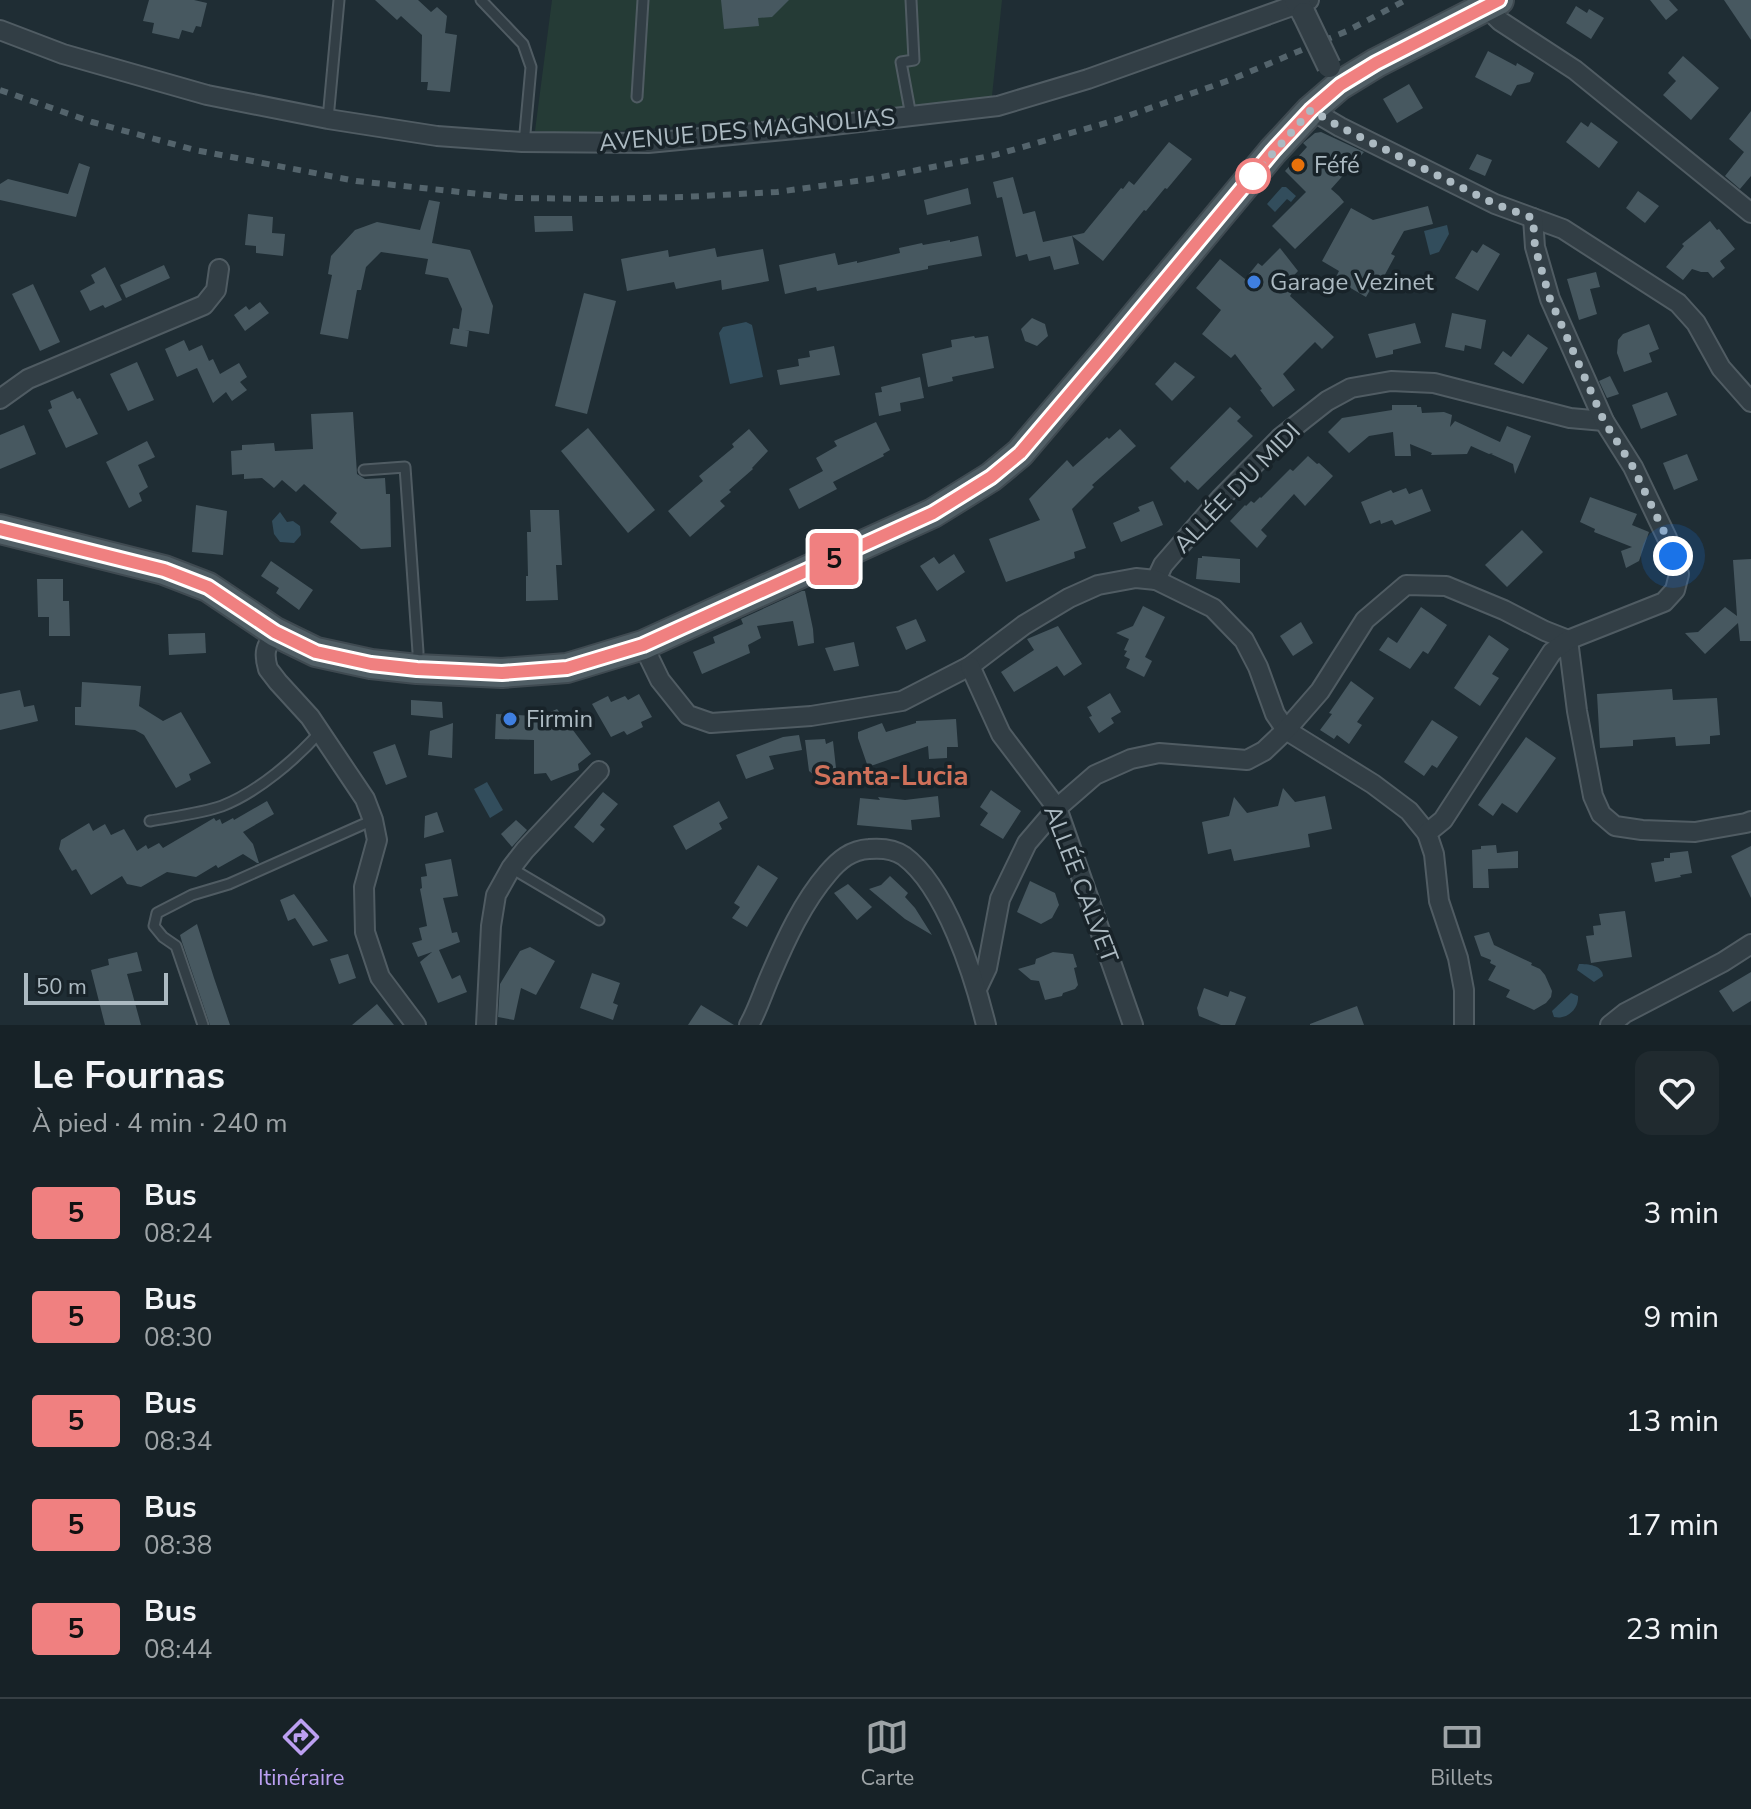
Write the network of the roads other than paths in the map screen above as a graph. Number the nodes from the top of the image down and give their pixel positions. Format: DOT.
graph roads {
  1 [pos="339,0"];
  2 [pos="481,0"];
  3 [pos="643,0"];
  4 [pos="911,0"];
  5 [pos="1492,4"];
  6 [pos="1302,5"];
  7 [pos="0,30"];
  8 [pos="1335,76"];
  9 [pos="637,97"];
  10 [pos="1311,110"];
  11 [pos="911,116"];
  12 [pos="328,119"];
  13 [pos="522,142"];
  14 [pos="1751,213"];
  15 [pos="1533,218"];
  16 [pos="219,269"];
  17 [pos="0,399"];
  18 [pos="1751,402"];
  19 [pos="1604,421"];
  20 [pos="364,470"];
  21 [pos="0,529"];
  22 [pos="1156,580"];
  23 [pos="275,632"];
  24 [pos="1568,640"];
  25 [pos="643,645"];
  26 [pos="970,666"];
  27 [pos="417,669"];
  28 [pos="1286,730"];
  29 [pos="321,731"];
  30 [pos="599,771"];
  31 [pos="1057,808"];
  32 [pos="373,820"];
  33 [pos="150,821"];
  34 [pos="1751,821"];
  35 [pos="1427,833"];
  36 [pos="511,868"];
  37 [pos="599,920"];
  38 [pos="1751,944"];
  39 [pos="977,989"];
  40 [pos="1459,1023"];
  41 [pos="203,1025"];
  42 [pos="416,1025"];
  43 [pos="486,1025"];
  44 [pos="749,1025"];
  45 [pos="986,1025"];
  46 [pos="1133,1025"];
  47 [pos="1610,1025"];
  1 -- 12 [label="lane"];
  2 -- 13 [label="lane"];
  3 -- 9 [label="lane"];
  4 -- 11 [label="lane"];
  5 -- 8 [label="main road"];
  5 -- 14 [label="street"];
  6 -- 8 [label="street, bridge"];
  6 -- 11 [label="street, AVENUE DES MAGNOLIAS"];
  7 -- 12 [label="street, AVENUE DES MAGNOLIAS"];
  8 -- 10 [label="main road"];
  10 -- 15 [label="street"];
  10 -- 25 [label="main road"];
  11 -- 13 [label="street, AVENUE DES MAGNOLIAS"];
  12 -- 13 [label="street, AVENUE DES MAGNOLIAS"];
  15 -- 18 [label="street"];
  15 -- 19 [label="street"];
  16 -- 17 [label="street"];
  19 -- 22 [label="street, ALLÉE DU MIDI"];
  19 -- 24 [label="street"];
  20 -- 27 [label="lane"];
  21 -- 23 [label="main road"];
  22 -- 26 [label="street"];
  22 -- 28 [label="street"];
  23 -- 27 [label="main road"];
  23 -- 29 [label="street"];
  24 -- 28 [label="street"];
  24 -- 34 [label="street"];
  24 -- 35 [label="street"];
  25 -- 26 [label="street"];
  25 -- 27 [label="main road"];
  26 -- 31 [label="street, ALLÉE CALVET"];
  28 -- 31 [label="street"];
  28 -- 35 [label="street"];
  29 -- 32 [label="street"];
  29 -- 33 [label="lane"];
  30 -- 36 [label="street"];
  31 -- 39 [label="street"];
  31 -- 46 [label="street, ALLÉE CALVET"];
  32 -- 41 [label="lane"];
  32 -- 42 [label="street"];
  35 -- 40 [label="street"];
  36 -- 37 [label="lane"];
  36 -- 43 [label="street"];
  38 -- 47 [label="street"];
  39 -- 44 [label="street"];
  39 -- 45 [label="street"];
}
